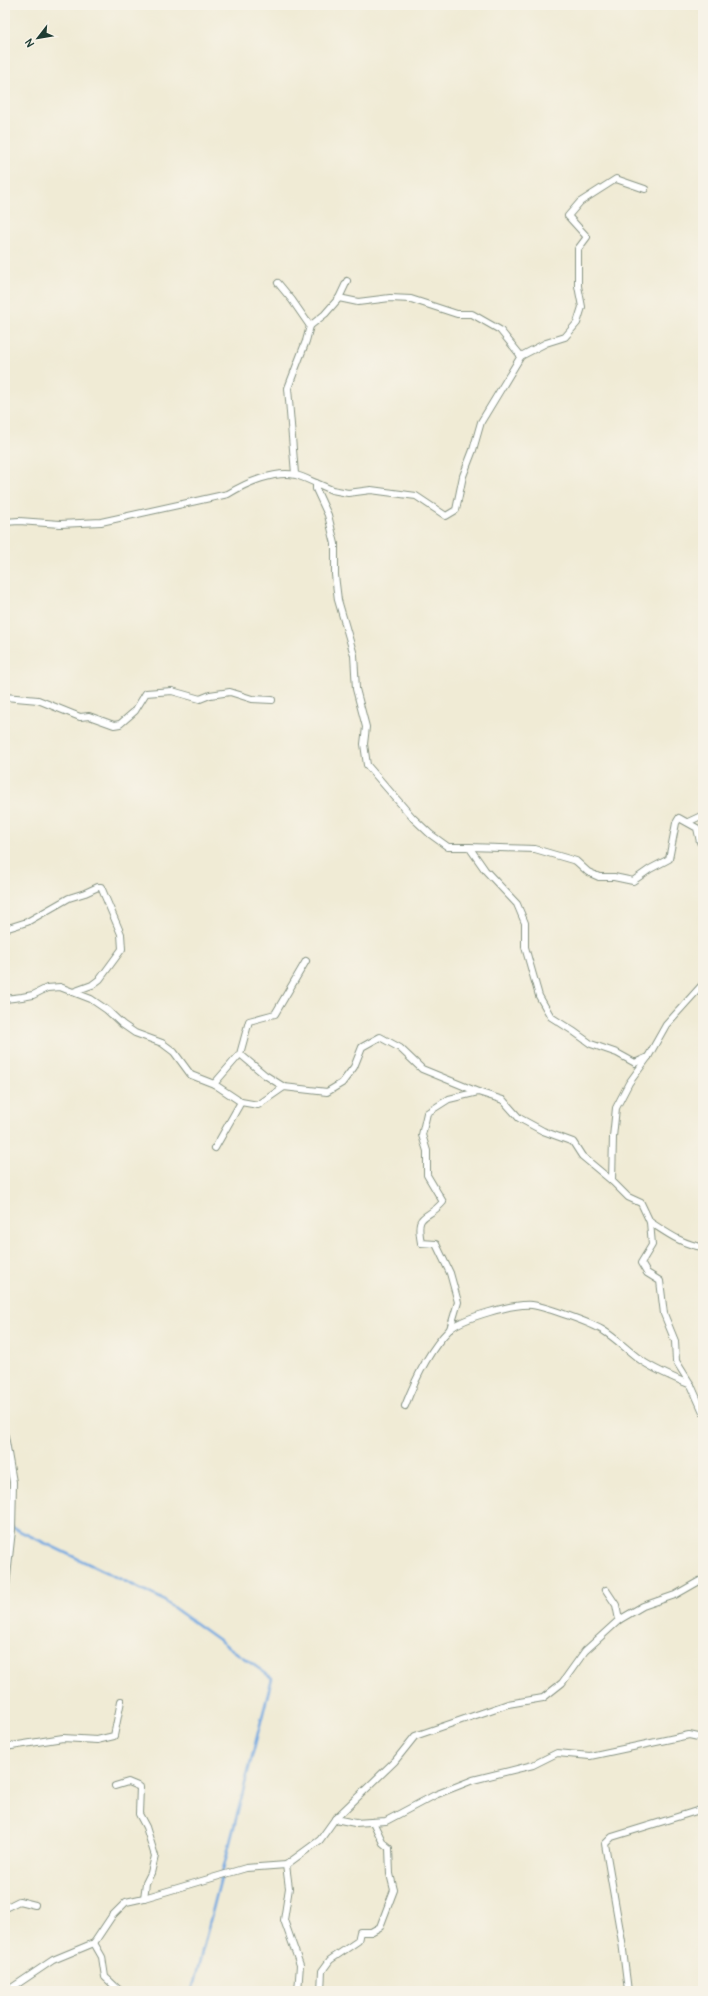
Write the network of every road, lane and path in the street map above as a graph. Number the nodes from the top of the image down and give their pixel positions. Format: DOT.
graph roads {
  1 [pos="645,189"];
  2 [pos="278,283"];
  3 [pos="346,284"];
  4 [pos="342,298"];
  5 [pos="310,326"];
  6 [pos="521,356"];
  7 [pos="295,474"];
  8 [pos="316,483"];
  9 [pos="5,522"];
  10 [pos="5,697"];
  11 [pos="272,700"];
  12 [pos="703,815"];
  13 [pos="688,822"];
  14 [pos="703,844"];
  15 [pos="469,846"];
  16 [pos="5,929"];
  17 [pos="306,961"];
  18 [pos="703,984"];
  19 [pos="73,992"];
  20 [pos="5,999"];
  21 [pos="240,1054"];
  22 [pos="648,1057"];
  23 [pos="214,1084"];
  24 [pos="284,1087"];
  25 [pos="478,1092"];
  26 [pos="241,1102"];
  27 [pos="215,1148"];
  28 [pos="612,1181"];
  29 [pos="650,1222"];
  30 [pos="703,1247"];
  31 [pos="450,1328"];
  32 [pos="691,1384"];
  33 [pos="405,1406"];
  34 [pos="703,1412"];
  35 [pos="5,1436"];
  36 [pos="703,1579"];
  37 [pos="606,1590"];
  38 [pos="5,1595"];
  39 [pos="619,1620"];
  40 [pos="121,1701"];
  41 [pos="703,1738"];
  42 [pos="5,1747"];
  43 [pos="115,1786"];
  44 [pos="703,1809"];
  45 [pos="335,1820"];
  46 [pos="373,1822"];
  47 [pos="286,1865"];
  48 [pos="144,1898"];
  49 [pos="34,1905"];
  50 [pos="5,1908"];
  51 [pos="94,1943"];
  52 [pos="7,1991"];
  53 [pos="120,1991"];
  54 [pos="298,1991"];
  55 [pos="321,1991"];
  56 [pos="628,1991"];
  1 -- 6 [label="street"];
  2 -- 5 [label="street"];
  3 -- 4 [label="street"];
  4 -- 5 [label="street"];
  4 -- 6 [label="street"];
  5 -- 7 [label="street"];
  6 -- 8 [label="street"];
  7 -- 8 [label="street"];
  7 -- 9 [label="street"];
  8 -- 15 [label="street"];
  10 -- 11 [label="street"];
  12 -- 13 [label="street"];
  13 -- 14 [label="street"];
  13 -- 15 [label="street"];
  15 -- 22 [label="street"];
  16 -- 19 [label="street"];
  17 -- 21 [label="street"];
  18 -- 22 [label="street"];
  19 -- 20 [label="street"];
  19 -- 23 [label="street"];
  21 -- 23 [label="street"];
  21 -- 24 [label="street"];
  22 -- 28 [label="street"];
  23 -- 26 [label="street"];
  24 -- 25 [label="street"];
  24 -- 26 [label="street"];
  25 -- 28 [label="street"];
  25 -- 31 [label="street"];
  26 -- 27 [label="street"];
  28 -- 29 [label="street"];
  29 -- 30 [label="street"];
  29 -- 32 [label="street"];
  31 -- 32 [label="street"];
  31 -- 33 [label="street"];
  32 -- 34 [label="street"];
  35 -- 38 [label="street"];
  36 -- 39 [label="street"];
  37 -- 39 [label="street"];
  39 -- 45 [label="street"];
  40 -- 42 [label="street"];
  41 -- 46 [label="street"];
  43 -- 48 [label="street"];
  44 -- 56 [label="street"];
  45 -- 46 [label="street"];
  45 -- 47 [label="street"];
  46 -- 55 [label="street"];
  47 -- 48 [label="street"];
  47 -- 54 [label="street"];
  48 -- 51 [label="street"];
  49 -- 50 [label="street"];
  51 -- 52 [label="street"];
  51 -- 53 [label="street"];
}
